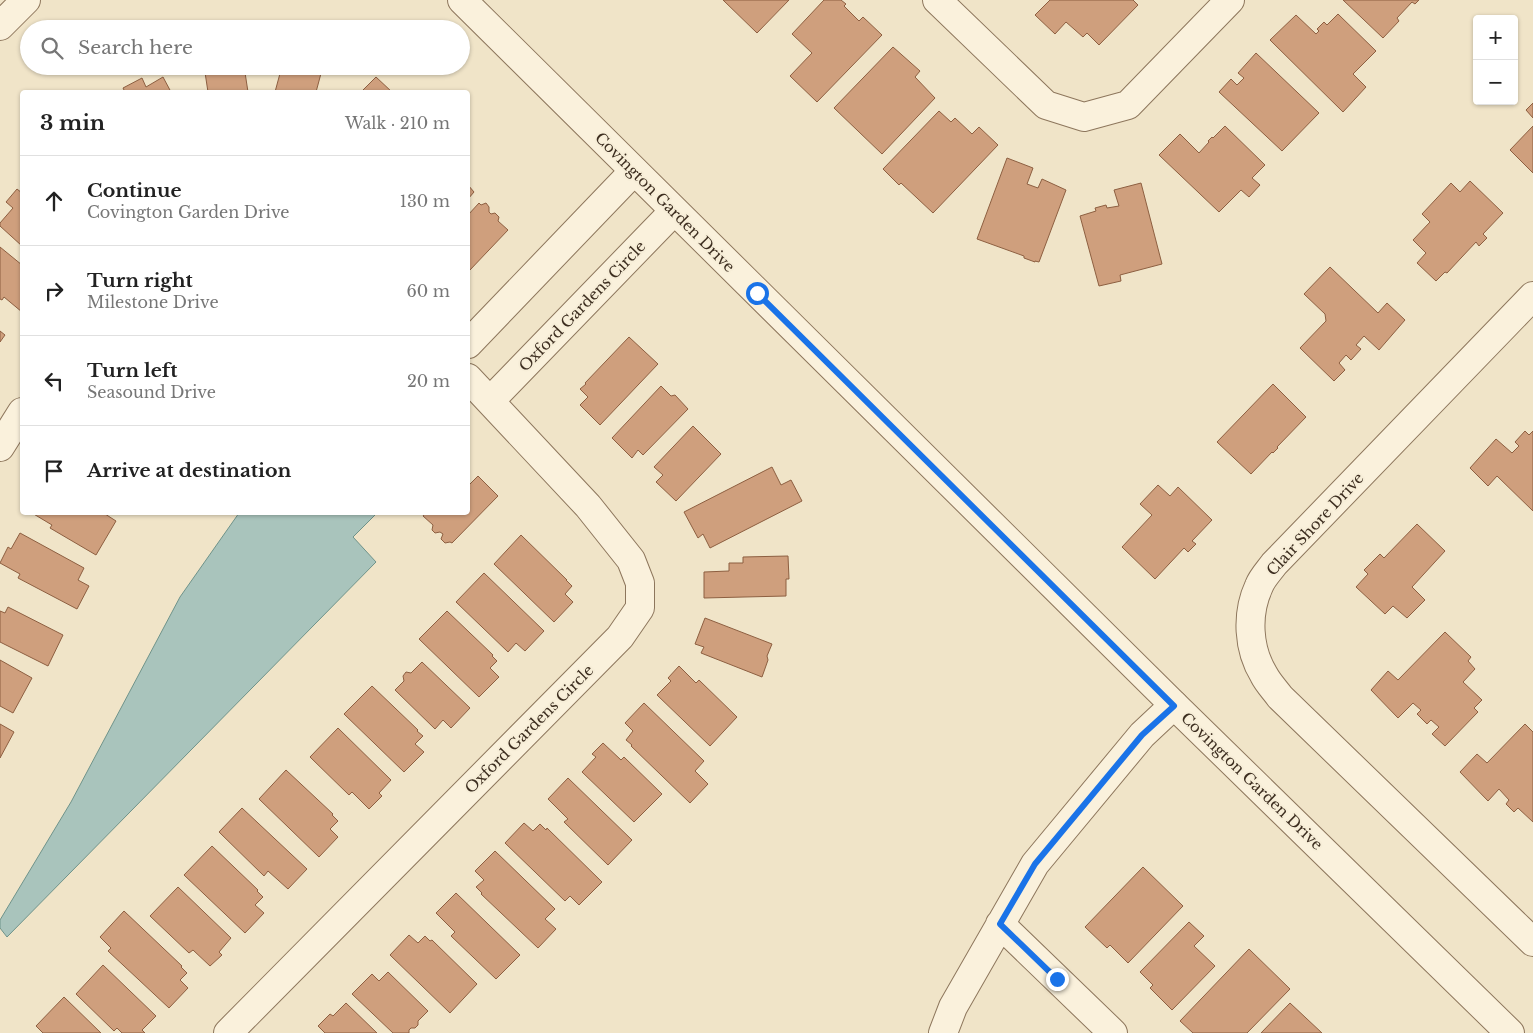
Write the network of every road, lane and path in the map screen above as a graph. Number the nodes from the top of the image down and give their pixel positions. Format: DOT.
graph roads {
  1 [pos="26,0"];
  2 [pos="462,0"];
  3 [pos="937,0"];
  4 [pos="1230,0"];
  5 [pos="0,26"];
  6 [pos="634,171"];
  7 [pos="674,211"];
  8 [pos="1533,296"];
  9 [pos="470,342"];
  10 [pos="470,380"];
  11 [pos="490,401"];
  12 [pos="20,415"];
  13 [pos="0,447"];
  14 [pos="1174,706"];
  15 [pos="1000,924"];
  16 [pos="1533,942"];
  17 [pos="228,1033"];
  18 [pos="943,1033"];
  19 [pos="1113,1033"];
  20 [pos="1510,1033"];
  1 -- 5 [label="street"];
  2 -- 6 [label="street, Covington Garden Drive"];
  3 -- 4 [label="street"];
  6 -- 7 [label="street, Covington Garden Drive"];
  6 -- 9 [label="street"];
  7 -- 11 [label="street, Oxford Gardens Circle"];
  7 -- 14 [label="street, Covington Garden Drive"];
  8 -- 16 [label="street, Clair Shore Drive"];
  10 -- 11 [label="street, Oxford Gardens Circle"];
  11 -- 17 [label="street, Oxford Gardens Circle"];
  12 -- 13 [label="street"];
  14 -- 15 [label="street"];
  14 -- 20 [label="street, Covington Garden Drive"];
  15 -- 18 [label="street"];
  15 -- 19 [label="street"];
}
